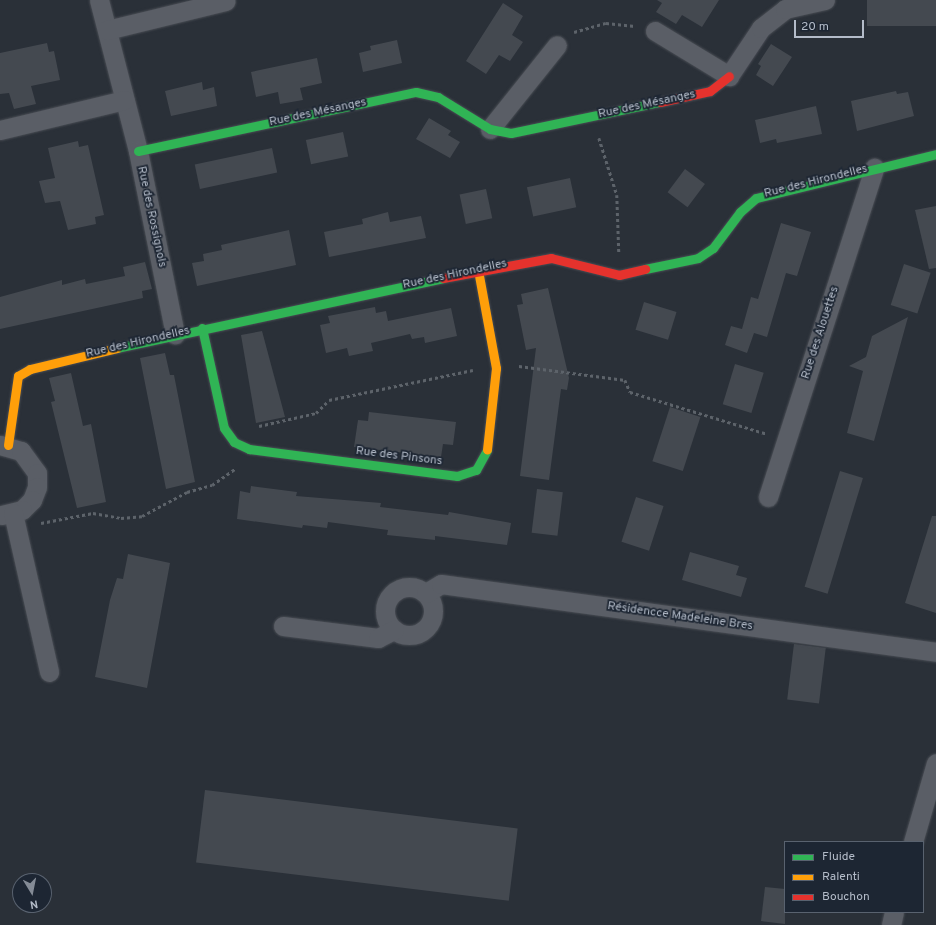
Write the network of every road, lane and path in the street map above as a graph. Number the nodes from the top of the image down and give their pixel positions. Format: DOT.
graph roads {
  1 [pos="99,0"];
  2 [pos="825,0"];
  3 [pos="226,1"];
  4 [pos="107,30"];
  5 [pos="655,31"];
  6 [pos="557,45"];
  7 [pos="729,76"];
  8 [pos="124,100"];
  9 [pos="591,117"];
  10 [pos="490,129"];
  11 [pos="0,130"];
  12 [pos="138,151"];
  13 [pos="936,154"];
  14 [pos="874,168"];
  15 [pos="478,270"];
  16 [pos="619,275"];
  17 [pos="202,328"];
  18 [pos="175,334"];
  19 [pos="496,368"];
  20 [pos="786,440"];
  21 [pos="4,446"];
  22 [pos="249,450"];
  23 [pos="768,497"];
  24 [pos="10,519"];
  25 [pos="426,593"];
  26 [pos="282,626"];
  27 [pos="394,630"];
  28 [pos="936,652"];
  29 [pos="49,672"];
  30 [pos="936,763"];
  31 [pos="913,841"];
  32 [pos="894,913"];
  33 [pos="891,925"];
  1 -- 4 [label="street, Rue des Rossignols"];
  2 -- 7 [label="street, Rue des Mésanges"];
  3 -- 4 [label="street"];
  4 -- 8 [label="street, Rue des Rossignols"];
  5 -- 6 [label="path"];
  5 -- 7 [label="street"];
  6 -- 10 [label="street"];
  7 -- 9 [label="street, Rue des Mésanges"];
  8 -- 11 [label="street"];
  8 -- 12 [label="street, Rue des Rossignols"];
  9 -- 10 [label="street, Rue des Mésanges"];
  9 -- 16 [label="path"];
  10 -- 12 [label="street, Rue des Mésanges"];
  12 -- 18 [label="street, Rue des Rossignols"];
  13 -- 14 [label="street, Rue des Hirondelles"];
  14 -- 16 [label="street, Rue des Hirondelles"];
  14 -- 20 [label="street, Rue des Alouettes"];
  15 -- 16 [label="street, Rue des Hirondelles"];
  15 -- 17 [label="street, Rue des Hirondelles"];
  15 -- 19 [label="street, Rue des Pinsons"];
  17 -- 18 [label="street, Rue des Hirondelles"];
  17 -- 22 [label="street, Rue des Pinsons"];
  18 -- 21 [label="street, Rue des Hirondelles"];
  19 -- 20 [label="path"];
  19 -- 22 [label="path"];
  19 -- 22 [label="street, Rue des Pinsons"];
  20 -- 23 [label="street, Rue des Alouettes"];
  21 -- 24 [label="street, Rue des Hirondelles"];
  22 -- 24 [label="path"];
  24 -- 29 [label="street"];
  25 -- 27 [label="street"];
  25 -- 27 [label="street"];
  25 -- 28 [label="street, Résidencce Madeleine Bres"];
  26 -- 27 [label="street"];
  30 -- 31 [label="street"];
  32 -- 33 [label="street"];
}
